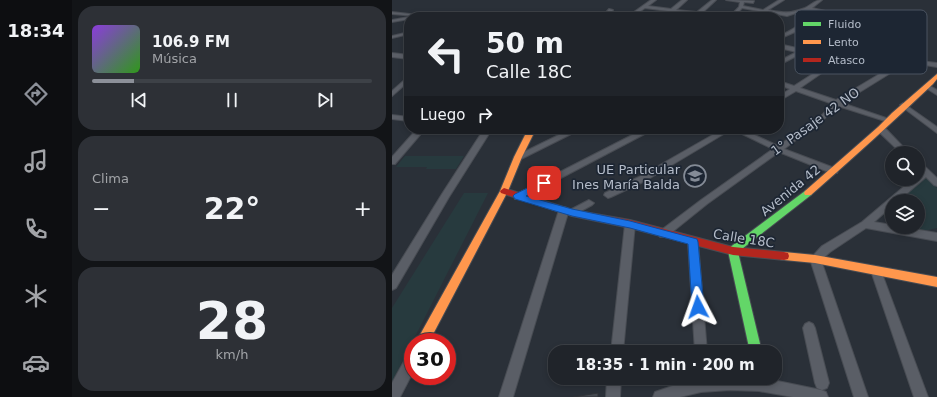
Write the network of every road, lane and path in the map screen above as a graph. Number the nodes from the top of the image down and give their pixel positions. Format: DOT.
graph roads {
  1 [pos="654,0"];
  2 [pos="686,0"];
  3 [pos="714,0"];
  4 [pos="728,0"];
  5 [pos="782,0"];
  6 [pos="820,0"];
  7 [pos="742,1"];
  8 [pos="756,1"];
  9 [pos="645,7"];
  10 [pos="741,7"];
  11 [pos="808,8"];
  12 [pos="674,10"];
  13 [pos="803,10"];
  14 [pos="817,10"];
  15 [pos="764,11"];
  16 [pos="637,12"];
  17 [pos="671,12"];
  18 [pos="683,12"];
  19 [pos="700,12"];
  20 [pos="736,12"];
  21 [pos="770,12"];
  22 [pos="392,13"];
  23 [pos="784,13"];
  24 [pos="795,14"];
  25 [pos="404,15"];
  26 [pos="404,19"];
  27 [pos="392,21"];
  28 [pos="795,30"];
  29 [pos="404,34"];
  30 [pos="784,35"];
  31 [pos="392,37"];
  32 [pos="784,47"];
  33 [pos="795,51"];
  34 [pos="392,55"];
  35 [pos="795,55"];
  36 [pos="404,56"];
  37 [pos="784,60"];
  38 [pos="927,64"];
  39 [pos="937,65"];
  40 [pos="817,74"];
  41 [pos="885,74"];
  42 [pos="937,76"];
  43 [pos="392,82"];
  44 [pos="403,84"];
  45 [pos="784,85"];
  46 [pos="928,87"];
  47 [pos="796,89"];
  48 [pos="937,93"];
  49 [pos="392,94"];
  50 [pos="784,96"];
  51 [pos="837,102"];
  52 [pos="903,105"];
  53 [pos="392,117"];
  54 [pos="404,118"];
  55 [pos="887,120"];
  56 [pos="881,129"];
  57 [pos="937,131"];
  58 [pos="417,134"];
  59 [pos="485,134"];
  60 [pos="530,134"];
  61 [pos="567,134"];
  62 [pos="640,134"];
  63 [pos="719,134"];
  64 [pos="746,134"];
  65 [pos="898,146"];
  66 [pos="778,149"];
  67 [pos="518,157"];
  68 [pos="392,162"];
  69 [pos="834,171"];
  70 [pos="926,173"];
  71 [pos="937,183"];
  72 [pos="504,191"];
  73 [pos="900,194"];
  74 [pos="608,195"];
  75 [pos="518,196"];
  76 [pos="589,203"];
  77 [pos="885,207"];
  78 [pos="568,212"];
  79 [pos="630,224"];
  80 [pos="865,224"];
  81 [pos="664,234"];
  82 [pos="937,237"];
  83 [pos="693,242"];
  84 [pos="733,251"];
  85 [pos="815,259"];
  86 [pos="876,271"];
  87 [pos="937,283"];
  88 [pos="392,285"];
  89 [pos="809,328"];
  90 [pos="427,333"];
  91 [pos="618,345"];
  92 [pos="700,345"];
  93 [pos="754,345"];
  94 [pos="404,375"];
  95 [pos="822,383"];
  96 [pos="614,385"];
  97 [pos="694,385"];
  98 [pos="758,385"];
  99 [pos="392,397"];
  100 [pos="506,397"];
  101 [pos="613,397"];
  102 [pos="660,397"];
  103 [pos="821,397"];
  104 [pos="861,397"];
  105 [pos="921,397"];
  1 -- 9 [label="street"];
  2 -- 12 [label="street"];
  3 -- 19 [label="street"];
  4 -- 7 [label="street"];
  5 -- 15 [label="street"];
  6 -- 11 [label="street"];
  7 -- 8 [label="street"];
  7 -- 10 [label="street"];
  8 -- 10 [label="street"];
  9 -- 12 [label="street"];
  9 -- 16 [label="street"];
  10 -- 15 [label="street"];
  10 -- 20 [label="street"];
  11 -- 13 [label="street"];
  11 -- 14 [label="street"];
  12 -- 17 [label="street"];
  12 -- 18 [label="street"];
  15 -- 21 [label="street"];
  22 -- 25 [label="street"];
  23 -- 24 [label="street"];
  26 -- 27 [label="street"];
  28 -- 30 [label="street"];
  29 -- 31 [label="street"];
  32 -- 33 [label="street"];
  34 -- 36 [label="street"];
  35 -- 37 [label="street"];
  38 -- 39 [label="street, 1° Pasaje 42 NO"];
  40 -- 47 [label="street"];
  41 -- 51 [label="street, 1° Pasaje 42 NO"];
  42 -- 46 [label="street, Avenida 42"];
  43 -- 44 [label="street"];
  44 -- 49 [label="street"];
  45 -- 47 [label="street"];
  46 -- 48 [label="street"];
  46 -- 52 [label="street, Avenida 42"];
  47 -- 50 [label="street"];
  47 -- 51 [label="street"];
  51 -- 55 [label="street"];
  51 -- 66 [label="street, 1° Pasaje 42 NO"];
  52 -- 55 [label="street, Avenida 42"];
  52 -- 57 [label="street"];
  53 -- 54 [label="street"];
  55 -- 56 [label="street, Avenida 42"];
  56 -- 65 [label="street"];
  56 -- 69 [label="street, Avenida 42"];
  58 -- 68 [label="street"];
  59 -- 88 [label="street"];
  60 -- 67 [label="street"];
  61 -- 67 [label="street"];
  62 -- 75 [label="street"];
  63 -- 74 [label="street"];
  64 -- 66 [label="street"];
  66 -- 69 [label="street"];
  66 -- 81 [label="street, 1° Pasaje 42 NO"];
  67 -- 72 [label="street"];
  69 -- 84 [label="street, Avenida 42"];
  70 -- 71 [label="street"];
  70 -- 73 [label="street"];
  72 -- 75 [label="street, Calle 18C"];
  72 -- 90 [label="street"];
  75 -- 78 [label="street, Calle 18C"];
  76 -- 78 [label="street"];
  77 -- 80 [label="street"];
  78 -- 79 [label="street, Calle 18C"];
  78 -- 100 [label="street"];
  79 -- 81 [label="street, Calle 18C"];
  79 -- 91 [label="street"];
  80 -- 82 [label="street"];
  80 -- 85 [label="street"];
  81 -- 83 [label="street, Calle 18C"];
  83 -- 84 [label="street, Calle 18C"];
  83 -- 92 [label="street"];
  84 -- 85 [label="street, Calle 18C"];
  84 -- 93 [label="street"];
  85 -- 86 [label="street, Calle 18C"];
  85 -- 104 [label="street"];
  86 -- 87 [label="street, Calle 18C"];
  86 -- 105 [label="street"];
  89 -- 95 [label="street"];
  94 -- 99 [label="street"];
  96 -- 101 [label="street"];
  97 -- 102 [label="street"];
  98 -- 103 [label="street"];
}
